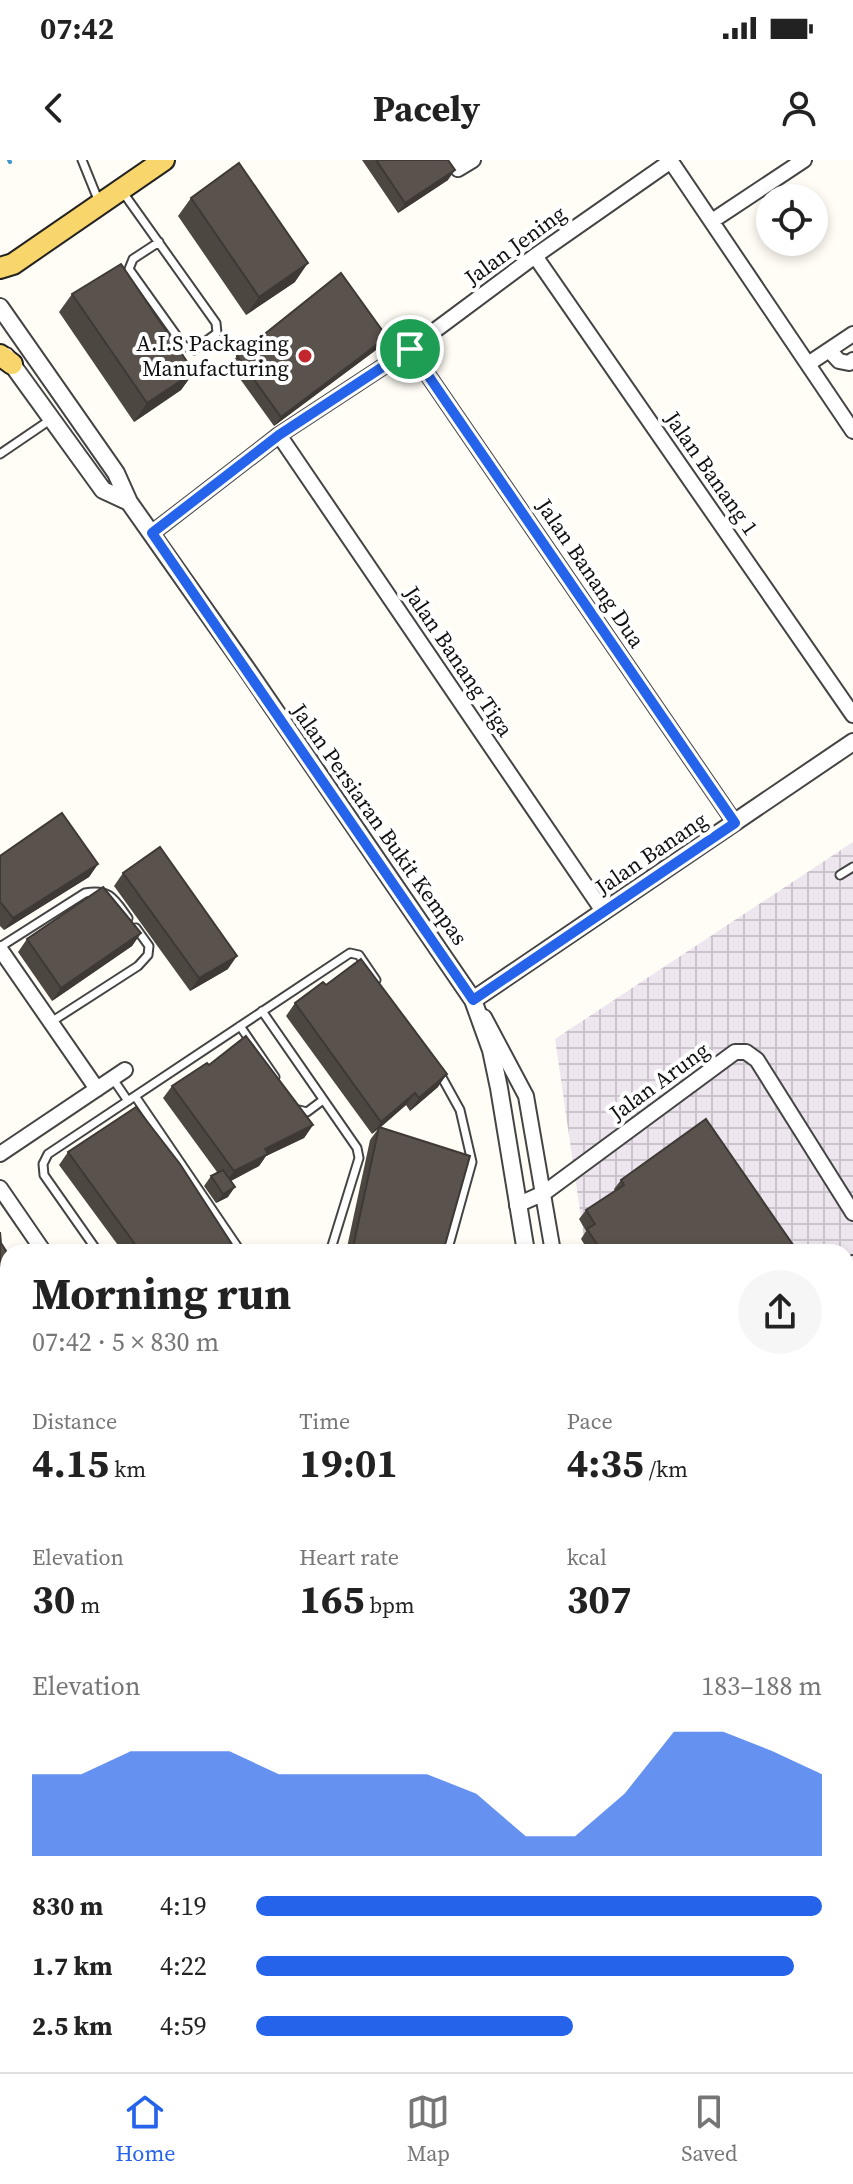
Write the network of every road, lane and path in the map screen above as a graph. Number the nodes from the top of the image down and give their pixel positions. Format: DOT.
graph roads {
  1 [pos="82,160"];
  2 [pos="164,160"];
  3 [pos="450,160"];
  4 [pos="473,160"];
  5 [pos="804,160"];
  6 [pos="671,161"];
  7 [pos="121,189"];
  8 [pos="100,204"];
  9 [pos="712,221"];
  10 [pos="159,242"];
  11 [pos="535,256"];
  12 [pos="6,266"];
  13 [pos="0,284"];
  14 [pos="0,307"];
  15 [pos="853,334"];
  16 [pos="0,347"];
  17 [pos="410,349"];
  18 [pos="829,350"];
  19 [pos="6,360"];
  20 [pos="853,360"];
  21 [pos="808,364"];
  22 [pos="52,418"];
  23 [pos="853,431"];
  24 [pos="279,435"];
  25 [pos="0,454"];
  26 [pos="129,502"];
  27 [pos="152,533"];
  28 [pos="853,715"];
  29 [pos="853,742"];
  30 [pos="735,823"];
  31 [pos="853,867"];
  32 [pos="840,875"];
  33 [pos="603,911"];
  34 [pos="0,948"];
  35 [pos="386,994"];
  36 [pos="473,1000"];
  37 [pos="262,1011"];
  38 [pos="51,1022"];
  39 [pos="240,1026"];
  40 [pos="430,1059"];
  41 [pos="119,1074"];
  42 [pos="97,1089"];
  43 [pos="285,1091"];
  44 [pos="132,1098"];
  45 [pos="323,1100"];
  46 [pos="294,1104"];
  47 [pos="0,1154"];
  48 [pos="0,1188"];
  49 [pos="544,1193"];
  50 [pos="517,1205"];
  51 [pos="853,1213"];
  52 [pos="38,1244"];
  53 [pos="92,1244"];
  54 [pos="235,1244"];
  55 [pos="332,1244"];
  56 [pos="449,1244"];
  57 [pos="524,1244"];
  58 [pos="552,1244"];
  1 -- 8 [label="lane"];
  2 -- 7 [label="main road"];
  3 -- 4 [label="street"];
  5 -- 9 [label="street"];
  6 -- 9 [label="street"];
  6 -- 11 [label="street, Jalan Jening"];
  7 -- 8 [label="main road"];
  7 -- 10 [label="lane"];
  8 -- 12 [label="main road"];
  9 -- 21 [label="street"];
  10 -- 10 [label="lane"];
  11 -- 17 [label="street, Jalan Jening"];
  11 -- 28 [label="street, Jalan Banang 1"];
  12 -- 13 [label="main road"];
  14 -- 26 [label="street, Jalan Persiaran Bukit Kempas"];
  15 -- 18 [label="street"];
  16 -- 19 [label="street, Jalan Persiaran Bukit Kempas"];
  17 -- 24 [label="street, Jalan Jening"];
  17 -- 30 [label="street, Jalan Banang Dua"];
  18 -- 20 [label="street"];
  18 -- 21 [label="street"];
  19 -- 22 [label="street, Jalan Persiaran Bukit Kempas"];
  21 -- 23 [label="street"];
  22 -- 25 [label="lane"];
  22 -- 26 [label="street, Jalan Persiaran Bukit Kempas"];
  24 -- 27 [label="street, Jalan Jening"];
  24 -- 33 [label="street, Jalan Banang Tiga"];
  26 -- 27 [label="street, Jalan Persiaran Bukit Kempas"];
  27 -- 36 [label="street, Jalan Persiaran Bukit Kempas"];
  29 -- 30 [label="street, Jalan Banang"];
  30 -- 33 [label="street, Jalan Banang"];
  31 -- 32 [label="lane"];
  33 -- 36 [label="street, Jalan Banang"];
  34 -- 38 [label="street"];
  34 -- 38 [label="lane"];
  35 -- 37 [label="lane"];
  36 -- 49 [label="street"];
  36 -- 50 [label="street, Jalan Persiaran Bukit Kempas"];
  37 -- 39 [label="lane"];
  37 -- 45 [label="lane"];
  38 -- 42 [label="street"];
  39 -- 43 [label="lane"];
  39 -- 44 [label="lane"];
  40 -- 56 [label="lane"];
  41 -- 42 [label="street"];
  41 -- 44 [label="lane"];
  42 -- 47 [label="street"];
  44 -- 53 [label="lane"];
  44 -- 54 [label="lane"];
  45 -- 46 [label="lane"];
  45 -- 55 [label="lane"];
  48 -- 52 [label="street"];
  49 -- 50 [label="street, Jalan Arung"];
  49 -- 51 [label="street, Jalan Arung"];
  49 -- 58 [label="street"];
  50 -- 57 [label="street, Jalan Persiaran Bukit Kempas"];
}
